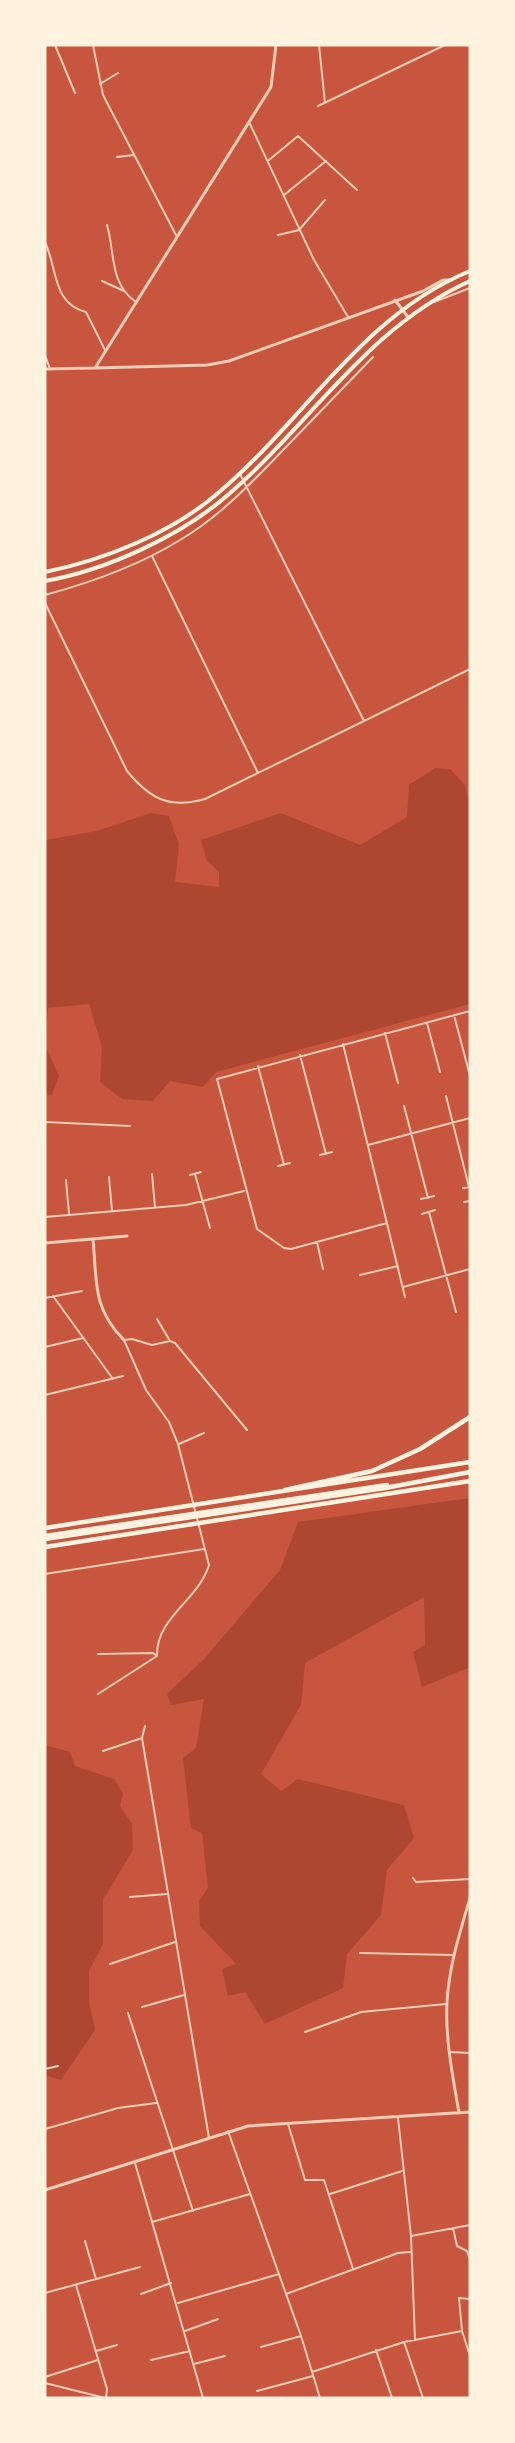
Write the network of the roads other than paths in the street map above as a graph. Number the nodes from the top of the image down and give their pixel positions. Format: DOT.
graph roads {
  1 [pos="55,45"];
  2 [pos="93,45"];
  3 [pos="276,45"];
  4 [pos="319,45"];
  5 [pos="445,45"];
  6 [pos="118,73"];
  7 [pos="100,84"];
  8 [pos="75,93"];
  9 [pos="325,103"];
  10 [pos="318,106"];
  11 [pos="250,124"];
  12 [pos="134,155"];
  13 [pos="117,157"];
  14 [pos="268,160"];
  15 [pos="326,161"];
  16 [pos="357,190"];
  17 [pos="284,195"];
  18 [pos="326,200"];
  19 [pos="107,225"];
  20 [pos="300,228"];
  21 [pos="278,235"];
  22 [pos="177,237"];
  23 [pos="45,242"];
  24 [pos="470,271"];
  25 [pos="452,280"];
  26 [pos="102,281"];
  27 [pos="470,281"];
  28 [pos="470,288"];
  29 [pos="124,291"];
  30 [pos="395,300"];
  31 [pos="136,302"];
  32 [pos="426,305"];
  33 [pos="402,310"];
  34 [pos="348,317"];
  35 [pos="408,317"];
  36 [pos="105,350"];
  37 [pos="45,355"];
  38 [pos="373,357"];
  39 [pos="352,367"];
  40 [pos="95,368"];
  41 [pos="47,369"];
  42 [pos="353,378"];
  43 [pos="239,474"];
  44 [pos="244,481"];
  45 [pos="247,487"];
  46 [pos="152,556"];
  47 [pos="45,572"];
  48 [pos="45,581"];
  49 [pos="45,595"];
  50 [pos="45,603"];
  51 [pos="470,669"];
  52 [pos="364,721"];
  53 [pos="258,773"];
  54 [pos="470,1011"];
  55 [pos="454,1015"];
  56 [pos="427,1022"];
  57 [pos="385,1033"];
  58 [pos="343,1044"];
  59 [pos="300,1055"];
  60 [pos="258,1066"];
  61 [pos="440,1072"];
  62 [pos="470,1076"];
  63 [pos="398,1083"];
  64 [pos="446,1095"];
  65 [pos="404,1106"];
  66 [pos="470,1118"];
  67 [pos="45,1122"];
  68 [pos="453,1123"];
  69 [pos="130,1126"];
  70 [pos="411,1134"];
  71 [pos="369,1144"];
  72 [pos="332,1152"];
  73 [pos="326,1154"];
  74 [pos="320,1155"];
  75 [pos="290,1163"];
  76 [pos="284,1165"];
  77 [pos="278,1166"];
  78 [pos="201,1172"];
  79 [pos="152,1174"];
  80 [pos="195,1174"];
  81 [pos="190,1175"];
  82 [pos="109,1177"];
  83 [pos="66,1180"];
  84 [pos="470,1187"];
  85 [pos="463,1188"];
  86 [pos="245,1190"];
  87 [pos="434,1196"];
  88 [pos="428,1198"];
  89 [pos="421,1199"];
  90 [pos="470,1201"];
  91 [pos="202,1202"];
  92 [pos="464,1202"];
  93 [pos="155,1207"];
  94 [pos="435,1210"];
  95 [pos="112,1211"];
  96 [pos="429,1212"];
  97 [pos="69,1214"];
  98 [pos="422,1214"];
  99 [pos="45,1217"];
  100 [pos="387,1223"];
  101 [pos="210,1228"];
  102 [pos="127,1236"];
  103 [pos="93,1239"];
  104 [pos="317,1242"];
  105 [pos="45,1243"];
  106 [pos="398,1266"];
  107 [pos="323,1269"];
  108 [pos="470,1269"];
  109 [pos="360,1275"];
  110 [pos="446,1276"];
  111 [pos="403,1287"];
  112 [pos="82,1291"];
  113 [pos="53,1296"];
  114 [pos="405,1297"];
  115 [pos="45,1298"];
  116 [pos="454,1308"];
  117 [pos="448,1310"];
  118 [pos="456,1312"];
  119 [pos="158,1319"];
  120 [pos="82,1338"];
  121 [pos="124,1340"];
  122 [pos="170,1341"];
  123 [pos="45,1347"];
  124 [pos="123,1376"];
  125 [pos="112,1379"];
  126 [pos="45,1395"];
  127 [pos="470,1417"];
  128 [pos="247,1430"];
  129 [pos="204,1433"];
  130 [pos="178,1444"];
  131 [pos="470,1462"];
  132 [pos="470,1472"];
  133 [pos="470,1481"];
  134 [pos="274,1493"];
  135 [pos="45,1528"];
  136 [pos="45,1538"];
  137 [pos="45,1547"];
  138 [pos="204,1549"];
  139 [pos="45,1574"];
  140 [pos="98,1654"];
  141 [pos="157,1656"];
  142 [pos="98,1694"];
  143 [pos="145,1726"];
  144 [pos="142,1738"];
  145 [pos="104,1751"];
  146 [pos="413,1878"];
  147 [pos="470,1879"];
  148 [pos="167,1894"];
  149 [pos="130,1897"];
  150 [pos="470,1898"];
  151 [pos="176,1942"];
  152 [pos="360,1953"];
  153 [pos="453,1955"];
  154 [pos="110,1964"];
  155 [pos="184,1995"];
  156 [pos="446,2004"];
  157 [pos="142,2007"];
  158 [pos="128,2013"];
  159 [pos="305,2032"];
  160 [pos="449,2052"];
  161 [pos="470,2053"];
  162 [pos="58,2066"];
  163 [pos="45,2069"];
  164 [pos="156,2103"];
  165 [pos="470,2112"];
  166 [pos="459,2113"];
  167 [pos="398,2118"];
  168 [pos="288,2124"];
  169 [pos="45,2129"];
  170 [pos="228,2131"];
  171 [pos="208,2138"];
  172 [pos="173,2151"];
  173 [pos="135,2163"];
  174 [pos="403,2171"];
  175 [pos="45,2190"];
  176 [pos="250,2194"];
  177 [pos="330,2194"];
  178 [pos="193,2211"];
  179 [pos="152,2222"];
  180 [pos="470,2225"];
  181 [pos="453,2228"];
  182 [pos="411,2236"];
  183 [pos="85,2241"];
  184 [pos="410,2252"];
  185 [pos="470,2260"];
  186 [pos="140,2267"];
  187 [pos="353,2269"];
  188 [pos="279,2274"];
  189 [pos="96,2279"];
  190 [pos="171,2283"];
  191 [pos="76,2284"];
  192 [pos="45,2294"];
  193 [pos="141,2294"];
  194 [pos="286,2294"];
  195 [pos="470,2299"];
  196 [pos="177,2303"];
  197 [pos="218,2319"];
  198 [pos="185,2331"];
  199 [pos="462,2331"];
  200 [pos="301,2336"];
  201 [pos="414,2340"];
  202 [pos="404,2342"];
  203 [pos="117,2345"];
  204 [pos="261,2347"];
  205 [pos="376,2350"];
  206 [pos="96,2351"];
  207 [pos="190,2351"];
  208 [pos="225,2356"];
  209 [pos="470,2356"];
  210 [pos="98,2360"];
  211 [pos="151,2360"];
  212 [pos="194,2364"];
  213 [pos="312,2374"];
  214 [pos="45,2377"];
  215 [pos="45,2384"];
  216 [pos="257,2391"];
  217 [pos="106,2398"];
  218 [pos="203,2398"];
  219 [pos="320,2398"];
  220 [pos="392,2398"];
  221 [pos="423,2398"];
  1 -- 8 [label="street"];
  2 -- 7 [label="street"];
  3 -- 11 [label="street"];
  4 -- 9 [label="street"];
  5 -- 9 [label="street"];
  6 -- 7 [label="street"];
  7 -- 12 [label="street"];
  9 -- 10 [label="street"];
  11 -- 14 [label="street"];
  11 -- 22 [label="street"];
  12 -- 13 [label="street"];
  12 -- 22 [label="street"];
  14 -- 15 [label="street"];
  14 -- 17 [label="street"];
  15 -- 16 [label="street"];
  15 -- 17 [label="street"];
  17 -- 20 [label="street"];
  18 -- 20 [label="street"];
  19 -- 29 [label="street"];
  20 -- 21 [label="street"];
  20 -- 34 [label="street"];
  22 -- 31 [label="street"];
  23 -- 36 [label="street"];
  24 -- 25 [label="main road"];
  25 -- 30 [label="street"];
  25 -- 33 [label="main road"];
  26 -- 29 [label="street"];
  27 -- 32 [label="main road"];
  28 -- 32 [label="street"];
  29 -- 31 [label="street"];
  30 -- 33 [label="street"];
  30 -- 34 [label="street"];
  31 -- 36 [label="street"];
  32 -- 35 [label="main road"];
  33 -- 35 [label="street"];
  33 -- 43 [label="main road"];
  34 -- 40 [label="street"];
  35 -- 39 [label="main road"];
  36 -- 40 [label="street"];
  37 -- 41 [label="street"];
  38 -- 42 [label="street"];
  39 -- 42 [label="street"];
  39 -- 44 [label="main road"];
  40 -- 41 [label="street"];
  42 -- 45 [label="street"];
  43 -- 44 [label="street"];
  43 -- 47 [label="main road"];
  44 -- 45 [label="street"];
  44 -- 48 [label="main road"];
  45 -- 46 [label="street"];
  45 -- 52 [label="street"];
  46 -- 49 [label="street"];
  46 -- 53 [label="street"];
  50 -- 53 [label="street"];
  51 -- 52 [label="street"];
  52 -- 53 [label="street"];
  54 -- 55 [label="street"];
  55 -- 56 [label="street"];
  55 -- 62 [label="street"];
  56 -- 57 [label="street"];
  56 -- 61 [label="street"];
  57 -- 58 [label="street"];
  57 -- 63 [label="street"];
  58 -- 59 [label="street"];
  58 -- 71 [label="street"];
  59 -- 60 [label="street"];
  59 -- 73 [label="street"];
  60 -- 76 [label="street"];
  60 -- 86 [label="street"];
  64 -- 68 [label="street"];
  65 -- 70 [label="street"];
  66 -- 68 [label="street"];
  67 -- 69 [label="street"];
  68 -- 70 [label="street"];
  68 -- 84 [label="street"];
  70 -- 71 [label="street"];
  70 -- 88 [label="street"];
  71 -- 100 [label="street"];
  72 -- 73 [label="street"];
  73 -- 74 [label="street"];
  75 -- 76 [label="street"];
  76 -- 77 [label="street"];
  78 -- 80 [label="street"];
  79 -- 93 [label="street"];
  80 -- 81 [label="street"];
  80 -- 91 [label="street"];
  82 -- 95 [label="street"];
  83 -- 97 [label="street"];
  84 -- 85 [label="street"];
  86 -- 91 [label="street"];
  86 -- 104 [label="street"];
  87 -- 88 [label="street"];
  88 -- 89 [label="street"];
  90 -- 92 [label="street"];
  91 -- 93 [label="street"];
  91 -- 101 [label="street"];
  93 -- 95 [label="street"];
  94 -- 96 [label="street"];
  95 -- 97 [label="street"];
  96 -- 98 [label="street"];
  96 -- 110 [label="street"];
  97 -- 99 [label="street"];
  100 -- 104 [label="street"];
  100 -- 106 [label="street"];
  102 -- 103 [label="street"];
  103 -- 105 [label="street"];
  103 -- 121 [label="street"];
  104 -- 107 [label="street"];
  106 -- 109 [label="street"];
  106 -- 111 [label="street"];
  108 -- 110 [label="street"];
  110 -- 111 [label="street"];
  110 -- 116 [label="street"];
  111 -- 114 [label="street"];
  112 -- 113 [label="street"];
  113 -- 115 [label="street"];
  113 -- 120 [label="street"];
  116 -- 117 [label="street"];
  116 -- 118 [label="street"];
  119 -- 122 [label="street"];
  120 -- 123 [label="street"];
  120 -- 125 [label="street"];
  121 -- 122 [label="street"];
  121 -- 130 [label="street"];
  122 -- 128 [label="street"];
  124 -- 125 [label="street"];
  125 -- 126 [label="street"];
  127 -- 134 [label="highway"];
  129 -- 130 [label="street"];
  130 -- 138 [label="street"];
  131 -- 134 [label="highway"];
  132 -- 136 [label="highway"];
  133 -- 137 [label="highway"];
  134 -- 135 [label="highway"];
  138 -- 139 [label="street"];
  138 -- 141 [label="street"];
  140 -- 141 [label="street"];
  141 -- 142 [label="street"];
  143 -- 144 [label="street"];
  144 -- 145 [label="street"];
  144 -- 148 [label="street"];
  146 -- 147 [label="street"];
  148 -- 149 [label="street"];
  148 -- 151 [label="street"];
  150 -- 153 [label="street"];
  151 -- 154 [label="street"];
  151 -- 155 [label="street"];
  152 -- 153 [label="street"];
  153 -- 156 [label="street"];
  155 -- 157 [label="street"];
  155 -- 171 [label="street"];
  156 -- 159 [label="street"];
  156 -- 160 [label="street"];
  158 -- 164 [label="street"];
  160 -- 161 [label="street"];
  160 -- 166 [label="street"];
  162 -- 163 [label="street"];
  164 -- 169 [label="street"];
  164 -- 172 [label="street"];
  165 -- 166 [label="street"];
  166 -- 167 [label="street"];
  167 -- 168 [label="street"];
  167 -- 174 [label="street"];
  168 -- 170 [label="street"];
  168 -- 177 [label="street"];
  170 -- 171 [label="street"];
  170 -- 176 [label="street"];
  171 -- 172 [label="street"];
  172 -- 173 [label="street"];
  172 -- 178 [label="street"];
  173 -- 175 [label="street"];
  173 -- 179 [label="street"];
  174 -- 177 [label="street"];
  174 -- 182 [label="street"];
  176 -- 178 [label="street"];
  176 -- 188 [label="street"];
  177 -- 187 [label="street"];
  178 -- 179 [label="street"];
  179 -- 190 [label="street"];
  180 -- 181 [label="street"];
  181 -- 182 [label="street"];
  181 -- 185 [label="street"];
  182 -- 184 [label="street"];
  183 -- 189 [label="street"];
  184 -- 187 [label="street"];
  184 -- 201 [label="street"];
  186 -- 189 [label="street"];
  187 -- 194 [label="street"];
  188 -- 194 [label="street"];
  188 -- 196 [label="street"];
  189 -- 191 [label="street"];
  190 -- 193 [label="street"];
  190 -- 196 [label="street"];
  191 -- 192 [label="street"];
  191 -- 206 [label="street"];
  194 -- 200 [label="street"];
  195 -- 199 [label="street"];
  196 -- 198 [label="street"];
  197 -- 198 [label="street"];
  198 -- 207 [label="street"];
  199 -- 201 [label="street"];
  199 -- 209 [label="street"];
  200 -- 204 [label="street"];
  200 -- 213 [label="street"];
  201 -- 202 [label="street"];
  202 -- 205 [label="street"];
  202 -- 221 [label="street"];
  203 -- 206 [label="street"];
  205 -- 213 [label="street"];
  205 -- 220 [label="street"];
  206 -- 210 [label="street"];
  207 -- 211 [label="street"];
  207 -- 212 [label="street"];
  208 -- 212 [label="street"];
  210 -- 214 [label="street"];
  210 -- 217 [label="street"];
  212 -- 218 [label="street"];
  213 -- 216 [label="street"];
  213 -- 219 [label="street"];
  215 -- 217 [label="street"];
}
